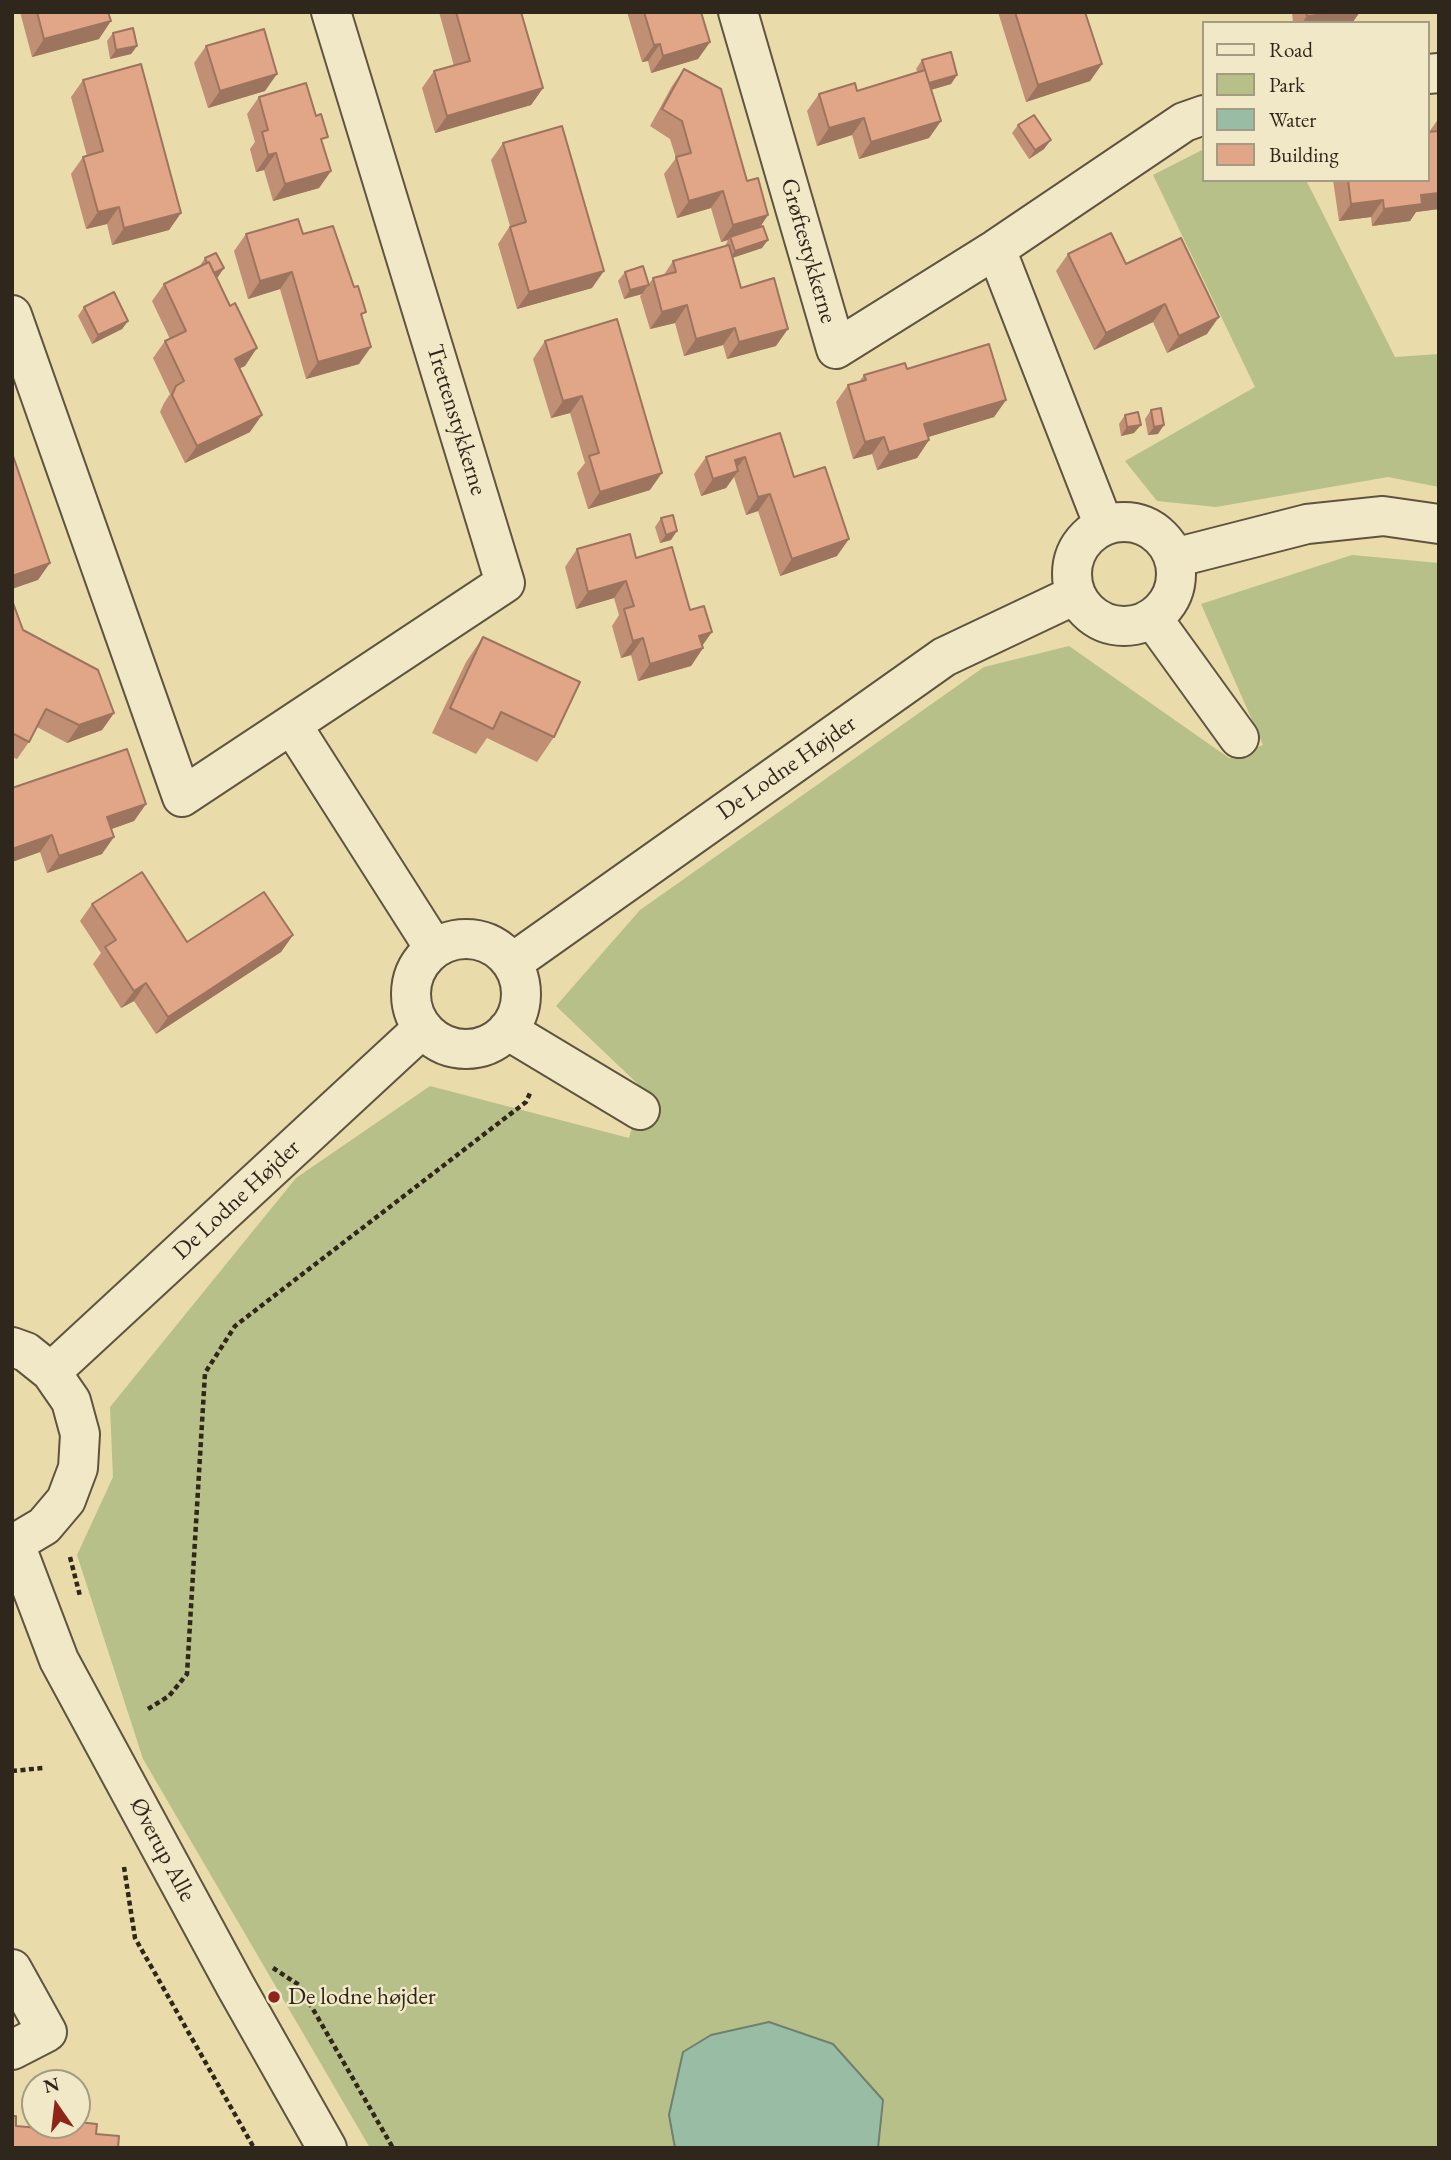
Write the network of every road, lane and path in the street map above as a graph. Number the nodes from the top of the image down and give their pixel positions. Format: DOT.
graph roads {
  1 [pos="331,12"];
  2 [pos="738,12"];
  3 [pos="1202,116"];
  4 [pos="996,249"];
  5 [pos="12,315"];
  6 [pos="1439,524"];
  7 [pos="1104,526"];
  8 [pos="1174,558"];
  9 [pos="1075,595"];
  10 [pos="1153,619"];
  11 [pos="292,725"];
  12 [pos="1239,738"];
  13 [pos="434,948"];
  14 [pos="512,963"];
  15 [pos="422,1028"];
  16 [pos="507,1030"];
  17 [pos="549,1055"];
  18 [pos="640,1110"];
  19 [pos="12,1347"];
  20 [pos="51,1372"];
  21 [pos="14,1545"];
  22 [pos="69,1553"];
  23 [pos="83,1607"];
  24 [pos="148,1709"];
  25 [pos="43,1768"];
  26 [pos="12,1771"];
  27 [pos="121,1857"];
  28 [pos="263,1961"];
  29 [pos="12,1969"];
  30 [pos="12,2050"];
  31 [pos="254,2148"];
  32 [pos="327,2148"];
  33 [pos="393,2148"];
  1 -- 11 [label="street, Trettenstykkerne"];
  2 -- 4 [label="street, Grøftestykkerne"];
  3 -- 4 [label="street, Grøftestykkerne"];
  4 -- 7 [label="street"];
  5 -- 11 [label="street, Trettenstykkerne"];
  6 -- 8 [label="street"];
  7 -- 8 [label="street"];
  7 -- 9 [label="street"];
  8 -- 10 [label="street"];
  9 -- 10 [label="street"];
  9 -- 14 [label="street, De Lodne Højder"];
  10 -- 12 [label="street"];
  11 -- 13 [label="street"];
  13 -- 14 [label="street"];
  13 -- 15 [label="street"];
  14 -- 16 [label="street"];
  15 -- 16 [label="street"];
  15 -- 20 [label="street, De Lodne Højder"];
  16 -- 17 [label="street"];
  17 -- 18 [label="street"];
  17 -- 24 [label="path"];
  19 -- 20 [label="street"];
  20 -- 21 [label="street"];
  21 -- 32 [label="street, Øverup Alle"];
  22 -- 23 [label="path"];
  25 -- 26 [label="path"];
  27 -- 31 [label="path"];
  28 -- 33 [label="path"];
  29 -- 30 [label="street"];
}
